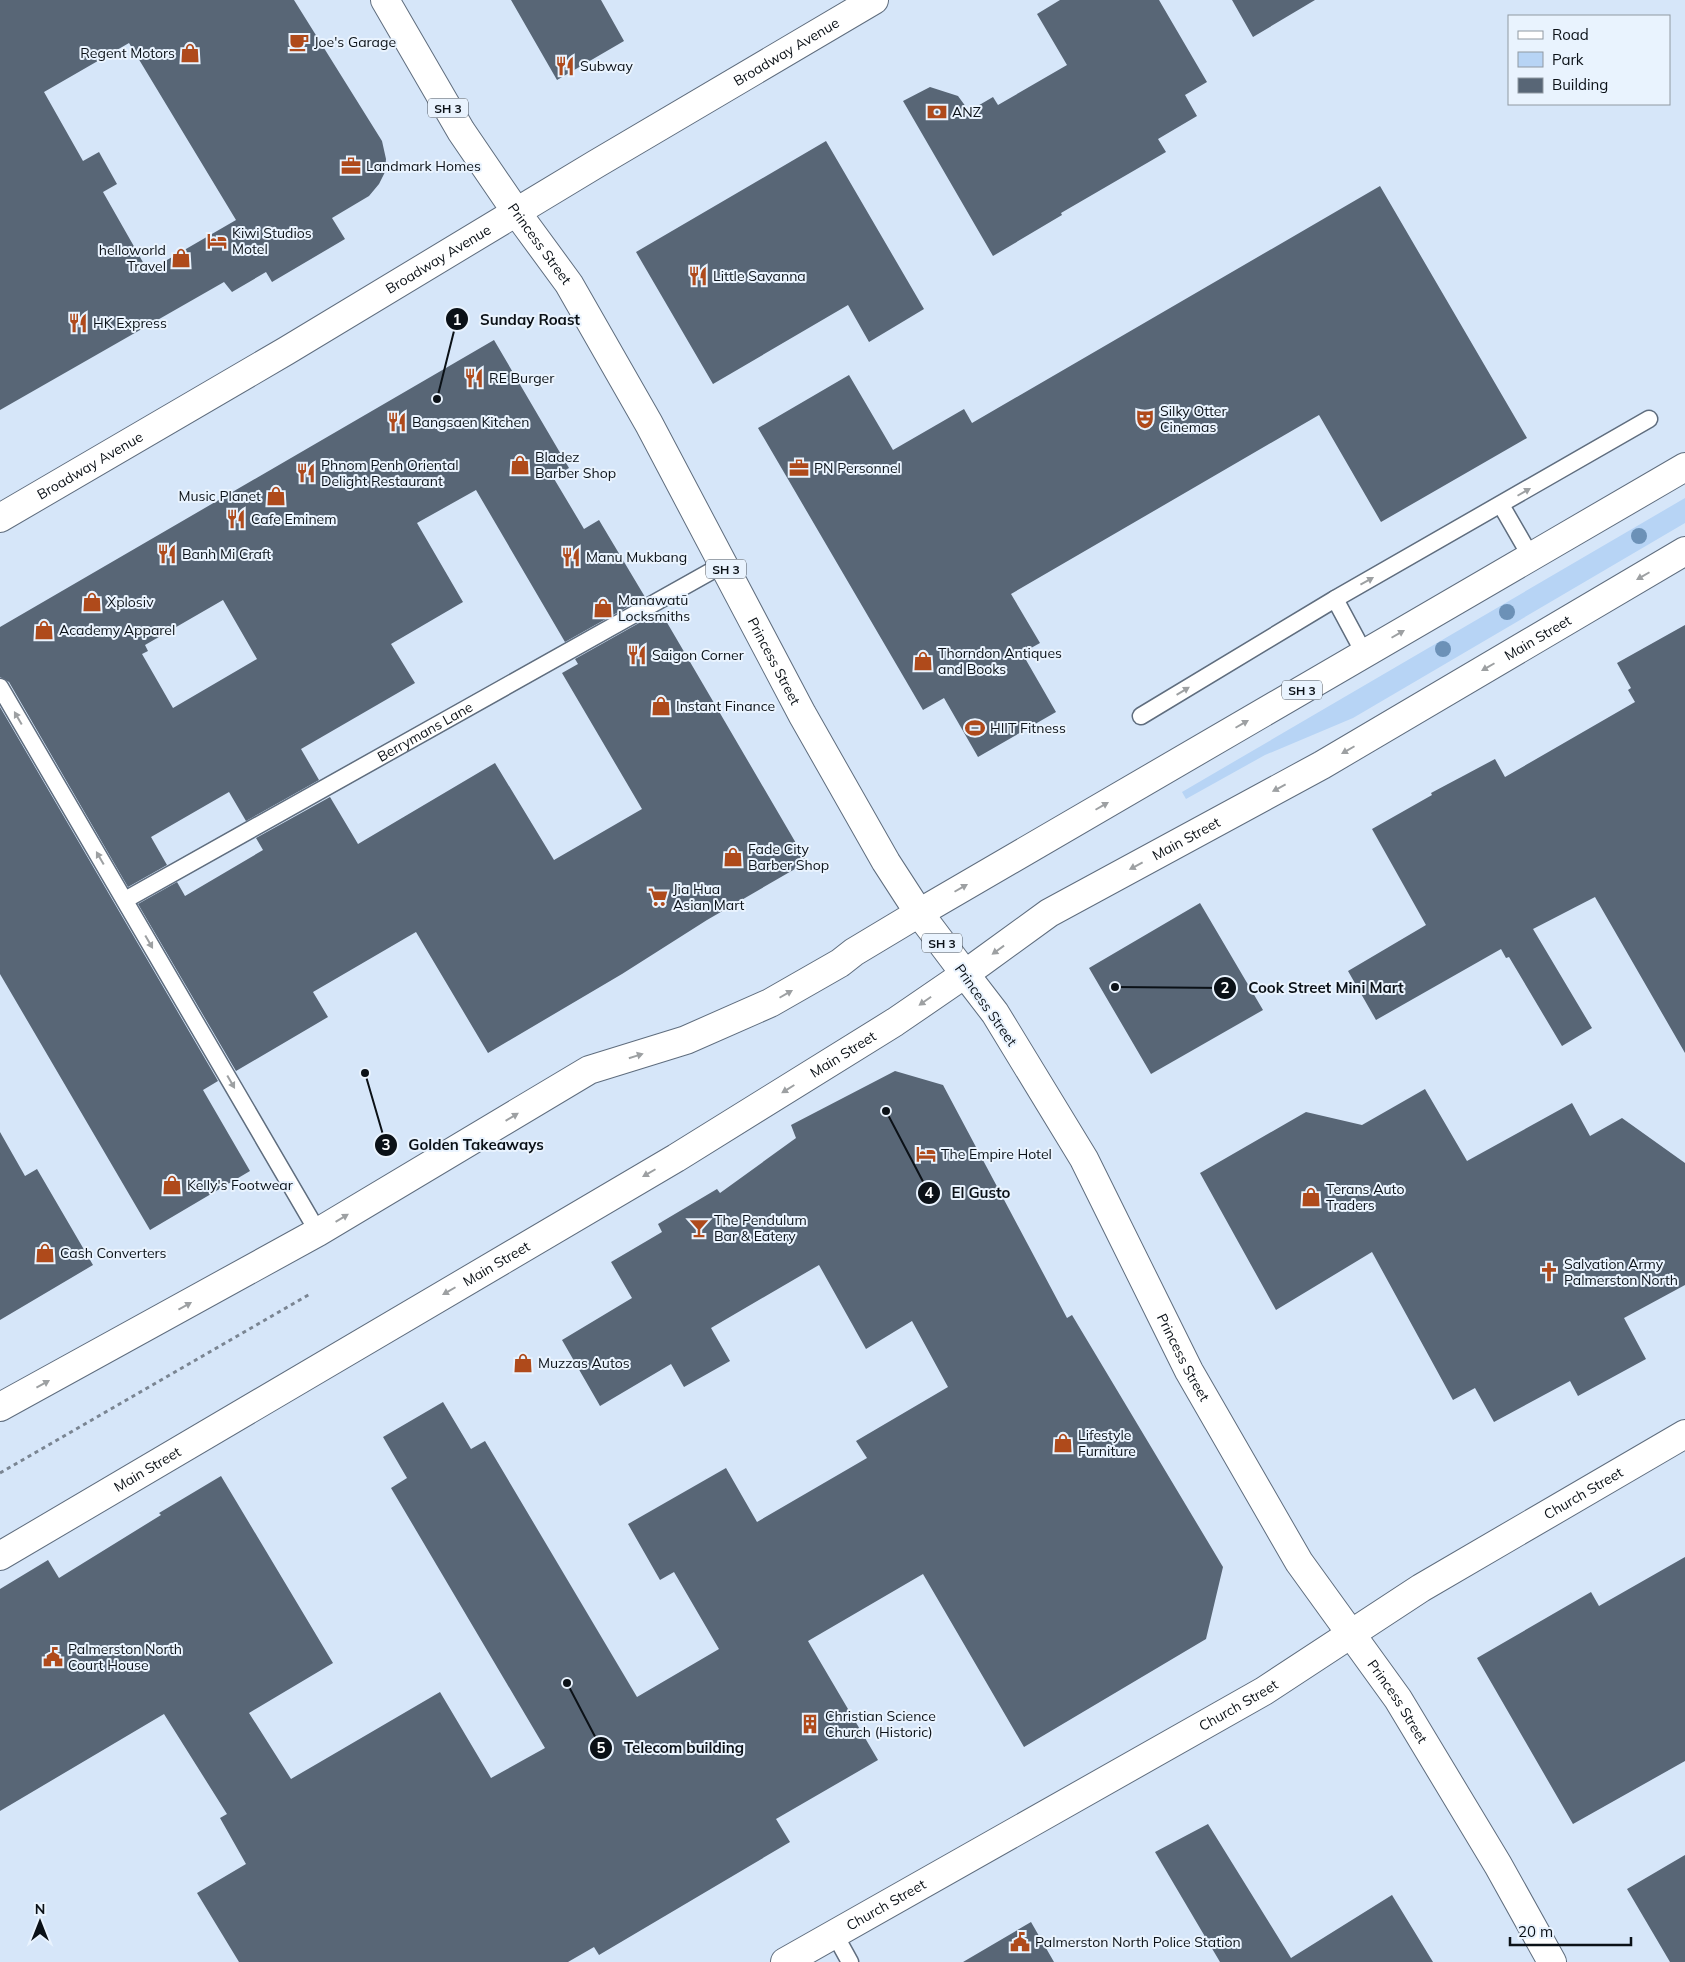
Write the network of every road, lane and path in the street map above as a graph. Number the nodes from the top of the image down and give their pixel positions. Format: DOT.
graph roads {
  1 [pos="385,0"];
  2 [pos="874,0"];
  3 [pos="517,213"];
  4 [pos="1649,420"];
  5 [pos="1685,467"];
  6 [pos="1501,505"];
  7 [pos="0,518"];
  8 [pos="1685,552"];
  9 [pos="1532,557"];
  10 [pos="724,564"];
  11 [pos="1335,599"];
  12 [pos="1364,653"];
  13 [pos="0,687"];
  14 [pos="1141,716"];
  15 [pos="125,900"];
  16 [pos="919,913"];
  17 [pos="965,974"];
  18 [pos="318,1232"];
  19 [pos="310,1294"];
  20 [pos="0,1407"];
  21 [pos="1685,1434"];
  22 [pos="0,1473"];
  23 [pos="0,1556"];
  24 [pos="1352,1633"];
  25 [pos="834,1933"];
  26 [pos="785,1962"];
  27 [pos="850,1962"];
  28 [pos="1552,1962"];
  1 -- 3 [label="main road, Princess Street / SH 3"];
  2 -- 3 [label="main road, Broadway Avenue"];
  3 -- 7 [label="main road, Broadway Avenue"];
  3 -- 10 [label="main road, Princess Street / SH 3"];
  6 -- 4 [label="lane, one-way"];
  5 -- 9 [label="main road, SH 3"];
  6 -- 9 [label="lane"];
  11 -- 6 [label="lane, one-way"];
  8 -- 17 [label="main road, Main Street / SH 3, one-way"];
  12 -- 9 [label="main road, SH 3, one-way"];
  10 -- 15 [label="lane, Berrymans Lane"];
  10 -- 16 [label="main road, Princess Street / SH 3"];
  11 -- 12 [label="lane"];
  14 -- 11 [label="lane, one-way"];
  16 -- 12 [label="main road, SH 3, one-way"];
  15 -- 13 [label="lane, one-way"];
  15 -- 18 [label="lane, one-way"];
  16 -- 17 [label="main road, Princess Street / SH 3"];
  18 -- 16 [label="main road, one-way"];
  17 -- 23 [label="main road, Main Street, one-way"];
  17 -- 24 [label="main road, Princess Street"];
  20 -- 18 [label="main road, one-way"];
  19 -- 22 [label="path"];
  21 -- 24 [label="main road, Church Street"];
  24 -- 25 [label="main road, Church Street"];
  24 -- 28 [label="main road, Princess Street"];
  25 -- 26 [label="main road, Church Street"];
  25 -- 27 [label="lane"];
}
